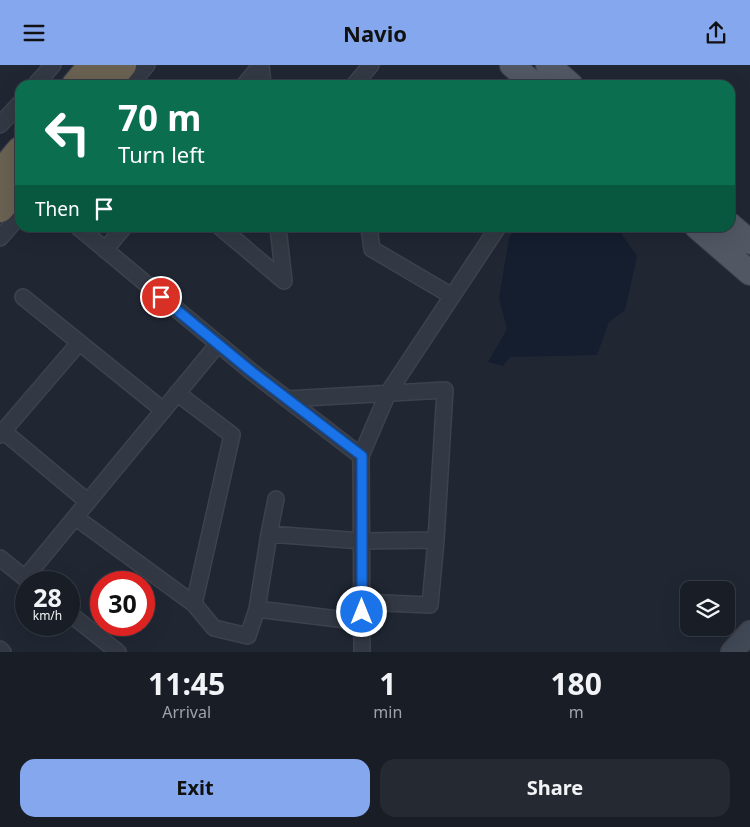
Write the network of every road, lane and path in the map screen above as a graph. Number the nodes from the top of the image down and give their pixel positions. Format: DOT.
graph roads {
  1 [pos="53,65"];
  2 [pos="93,65"];
  3 [pos="122,65"];
  4 [pos="147,65"];
  5 [pos="261,65"];
  6 [pos="371,65"];
  7 [pos="512,65"];
  8 [pos="548,65"];
  9 [pos="40,80"];
  10 [pos="80,80"];
  11 [pos="109,80"];
  12 [pos="134,80"];
  13 [pos="248,80"];
  14 [pos="262,80"];
  15 [pos="358,80"];
  16 [pos="529,80"];
  17 [pos="565,80"];
  18 [pos="15,108"];
  19 [pos="0,125"];
  20 [pos="9,169"];
  21 [pos="0,208"];
  22 [pos="15,221"];
  23 [pos="735,229"];
  24 [pos="84,232"];
  25 [pos="120,232"];
  26 [pos="226,232"];
  27 [pos="279,232"];
  28 [pos="370,232"];
  29 [pos="495,232"];
  30 [pos="703,232"];
  31 [pos="0,238"];
  32 [pos="750,242"];
  33 [pos="105,250"];
  34 [pos="750,273"];
  35 [pos="452,296"];
  36 [pos="23,297"];
  37 [pos="79,343"];
  38 [pos="218,344"];
  39 [pos="177,393"];
  40 [pos="388,393"];
  41 [pos="287,399"];
  42 [pos="163,410"];
  43 [pos="2,433"];
  44 [pos="362,456"];
  45 [pos="276,499"];
  46 [pos="88,501"];
  47 [pos="75,517"];
  48 [pos="269,534"];
  49 [pos="436,540"];
  50 [pos="362,541"];
  51 [pos="0,558"];
  52 [pos="17,571"];
  53 [pos="35,571"];
  54 [pos="362,602"];
  55 [pos="194,604"];
  56 [pos="257,609"];
  57 [pos="80,623"];
  58 [pos="362,623"];
  59 [pos="750,632"];
  60 [pos="0,649"];
  61 [pos="110,650"];
  62 [pos="3,652"];
  63 [pos="362,652"];
  64 [pos="732,652"];
  1 -- 9 [label="street"];
  2 -- 10 [label="highway"];
  3 -- 11 [label="highway"];
  4 -- 12 [label="street"];
  5 -- 13 [label="street"];
  5 -- 14 [label="street"];
  6 -- 15 [label="street"];
  7 -- 16 [label="main road"];
  8 -- 17 [label="main road"];
  18 -- 19 [label="street"];
  20 -- 21 [label="highway"];
  22 -- 31 [label="street"];
  23 -- 32 [label="main road"];
  24 -- 33 [label="street"];
  25 -- 33 [label="street"];
  26 -- 27 [label="street"];
  28 -- 35 [label="street"];
  29 -- 35 [label="street"];
  30 -- 34 [label="main road"];
  33 -- 38 [label="street"];
  35 -- 40 [label="street"];
  36 -- 37 [label="street"];
  37 -- 42 [label="street"];
  37 -- 43 [label="street"];
  38 -- 39 [label="street"];
  38 -- 41 [label="street"];
  39 -- 42 [label="street"];
  39 -- 55 [label="street"];
  40 -- 41 [label="street"];
  40 -- 44 [label="street"];
  40 -- 49 [label="street"];
  41 -- 44 [label="street"];
  42 -- 46 [label="street"];
  43 -- 46 [label="street"];
  44 -- 50 [label="street"];
  45 -- 48 [label="street"];
  46 -- 47 [label="street"];
  47 -- 53 [label="street"];
  47 -- 55 [label="street"];
  48 -- 50 [label="street"];
  48 -- 56 [label="street"];
  49 -- 50 [label="street"];
  49 -- 54 [label="street"];
  50 -- 54 [label="street"];
  51 -- 52 [label="street"];
  54 -- 58 [label="street"];
  55 -- 56 [label="street"];
  56 -- 58 [label="street"];
  57 -- 61 [label="street"];
  58 -- 63 [label="street"];
  59 -- 64 [label="street"];
  60 -- 62 [label="street"];
}
